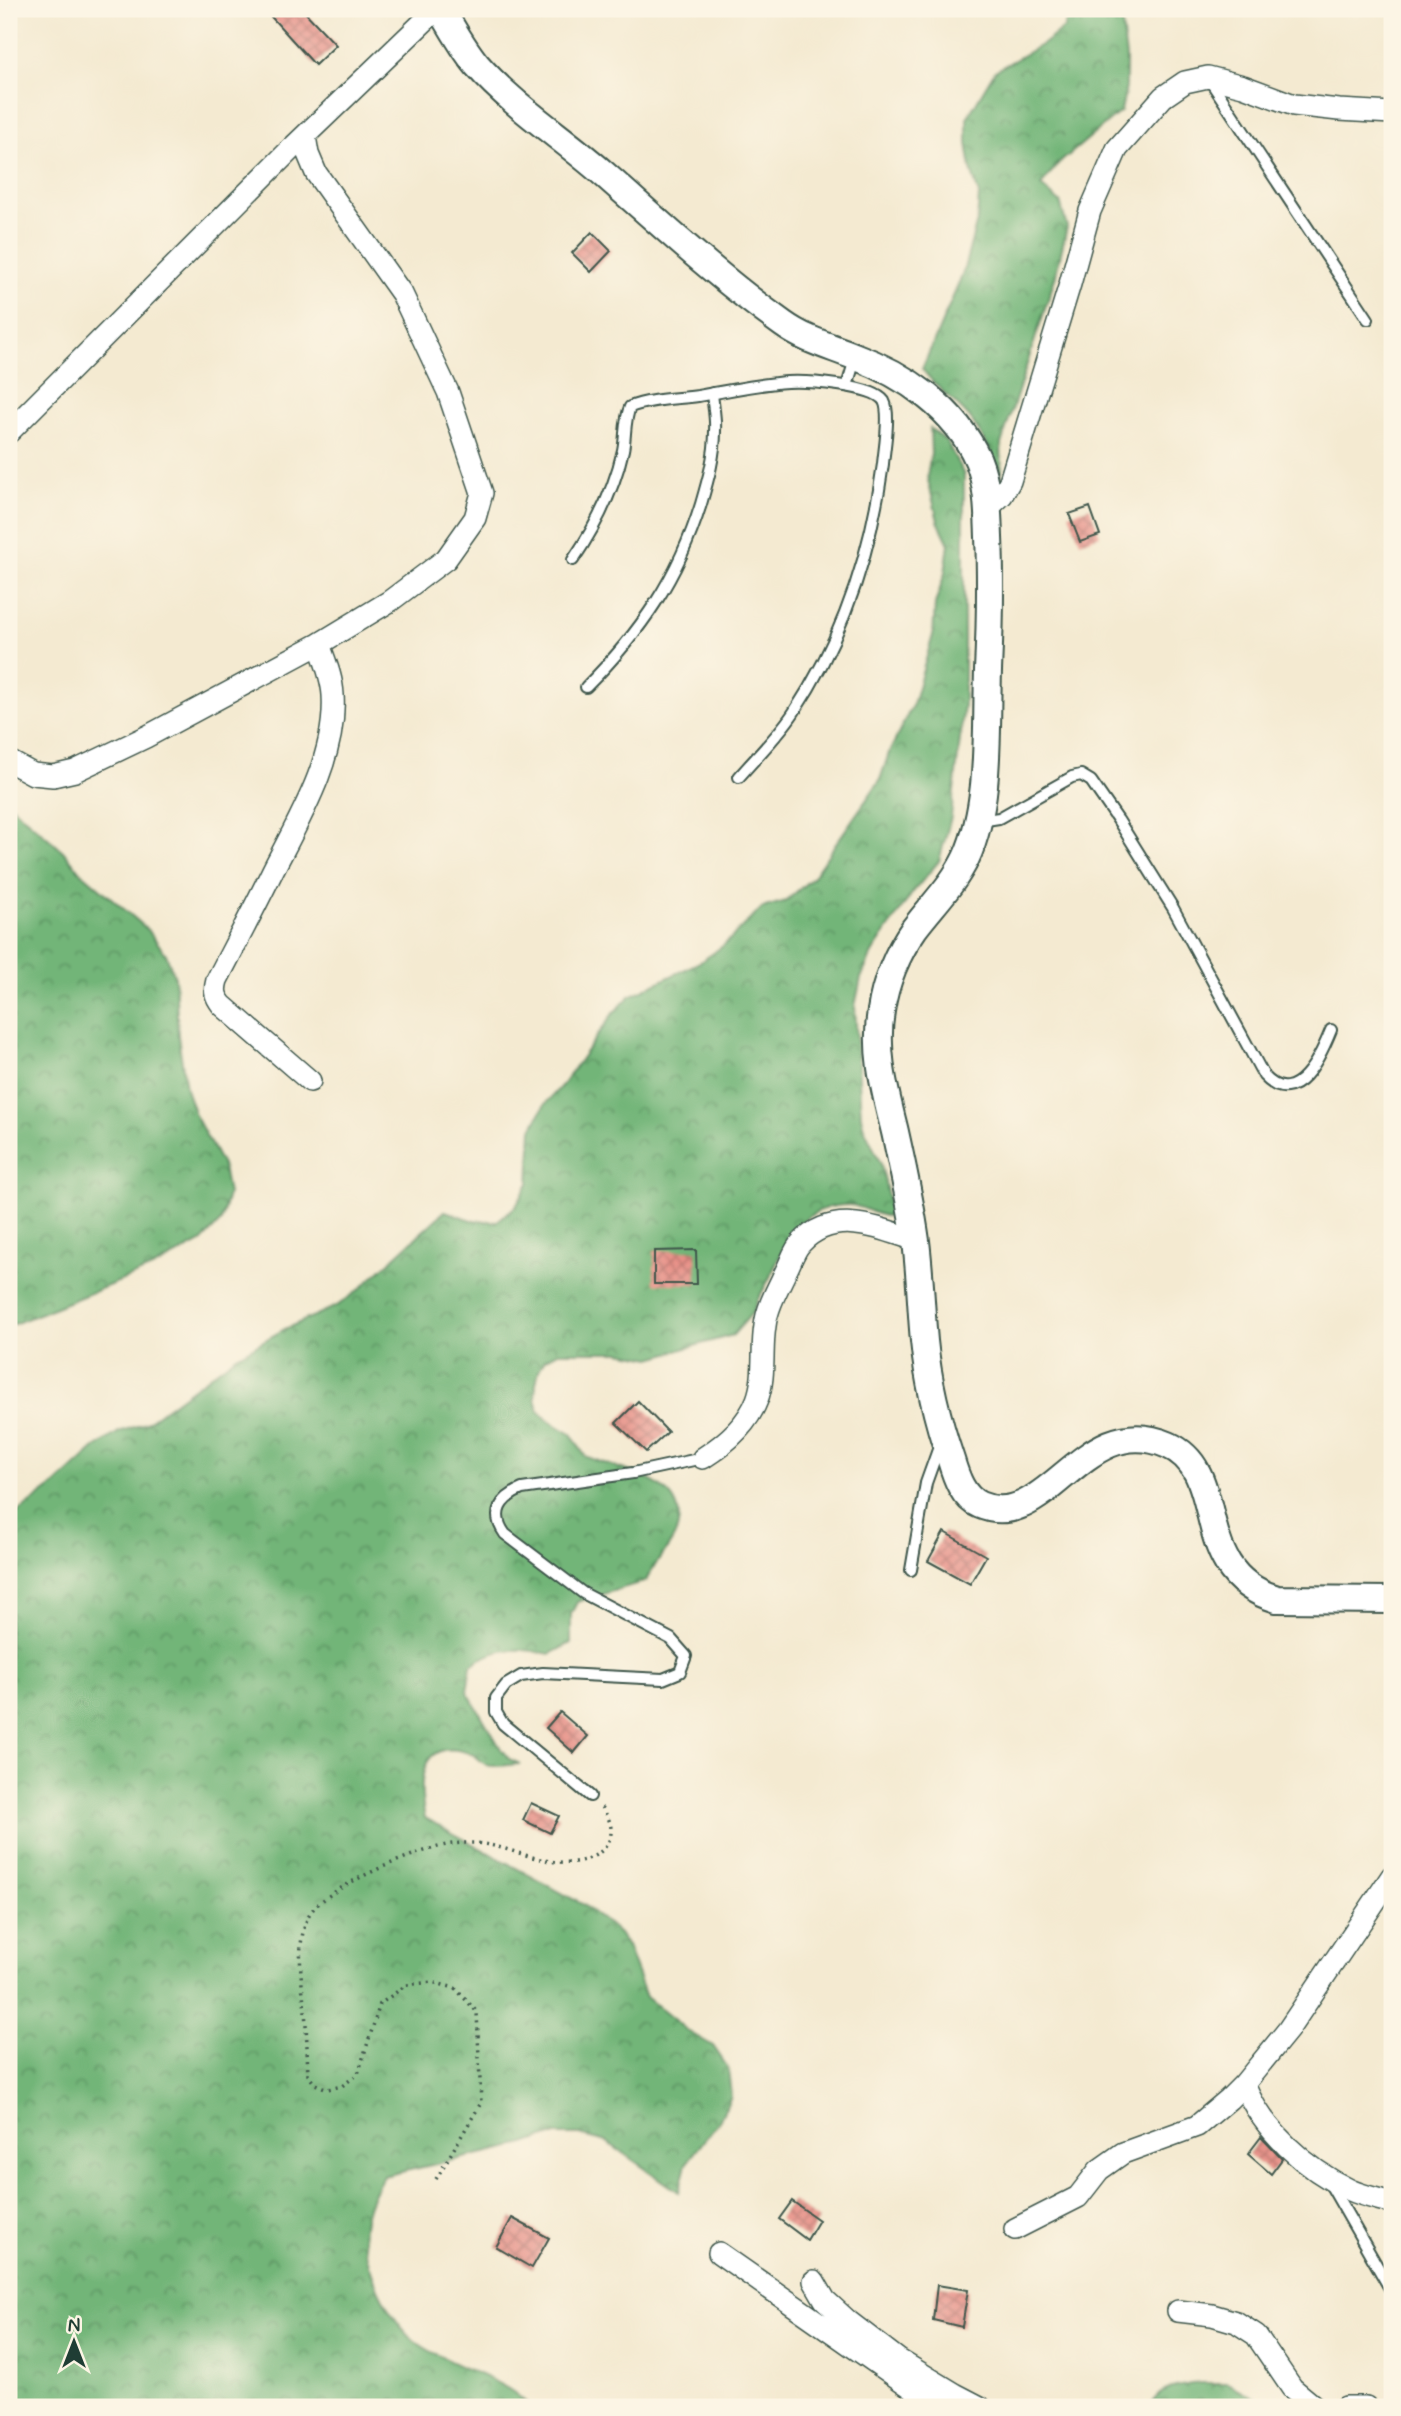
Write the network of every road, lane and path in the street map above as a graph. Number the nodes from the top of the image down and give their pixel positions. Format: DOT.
graph roads {
  1 [pos="439,9"];
  2 [pos="1208,77"];
  3 [pos="1392,113"];
  4 [pos="305,136"];
  5 [pos="1368,319"];
  6 [pos="856,356"];
  7 [pos="847,386"];
  8 [pos="712,393"];
  9 [pos="9,432"];
  10 [pos="988,508"];
  11 [pos="573,560"];
  12 [pos="319,644"];
  13 [pos="586,687"];
  14 [pos="9,761"];
  15 [pos="739,777"];
  16 [pos="979,821"];
  17 [pos="1331,1030"];
  18 [pos="310,1081"];
  19 [pos="916,1240"];
  20 [pos="943,1435"];
  21 [pos="703,1458"];
  22 [pos="911,1570"];
  23 [pos="1392,1600"];
  24 [pos="590,1796"];
  25 [pos="1392,1876"];
  26 [pos="1244,2084"];
  27 [pos="1325,2176"];
  28 [pos="436,2179"];
  29 [pos="1392,2203"];
  30 [pos="1015,2229"];
  31 [pos="719,2253"];
  32 [pos="814,2281"];
  33 [pos="1392,2292"];
  34 [pos="1178,2311"];
  35 [pos="955,2394"];
  36 [pos="926,2405"];
  37 [pos="979,2407"];
  38 [pos="1315,2407"];
  39 [pos="1346,2407"];
  40 [pos="1366,2407"];
  1 -- 4 [label="street"];
  1 -- 6 [label="street"];
  2 -- 3 [label="street"];
  2 -- 5 [label="lane"];
  2 -- 10 [label="street"];
  4 -- 9 [label="street"];
  4 -- 12 [label="street"];
  6 -- 7 [label="lane"];
  6 -- 10 [label="street"];
  7 -- 8 [label="lane"];
  7 -- 15 [label="lane"];
  8 -- 11 [label="lane"];
  8 -- 13 [label="lane"];
  10 -- 16 [label="street"];
  12 -- 14 [label="street"];
  12 -- 18 [label="street"];
  16 -- 17 [label="lane"];
  16 -- 19 [label="street"];
  19 -- 20 [label="street"];
  19 -- 21 [label="street"];
  20 -- 22 [label="lane"];
  20 -- 23 [label="street"];
  21 -- 24 [label="lane"];
  24 -- 28 [label="path"];
  25 -- 26 [label="street"];
  26 -- 27 [label="street"];
  26 -- 30 [label="street"];
  27 -- 29 [label="street"];
  27 -- 33 [label="lane"];
  31 -- 36 [label="street"];
  32 -- 35 [label="street"];
  34 -- 38 [label="street"];
  35 -- 36 [label="street"];
  35 -- 37 [label="street"];
  39 -- 40 [label="street"];
}
